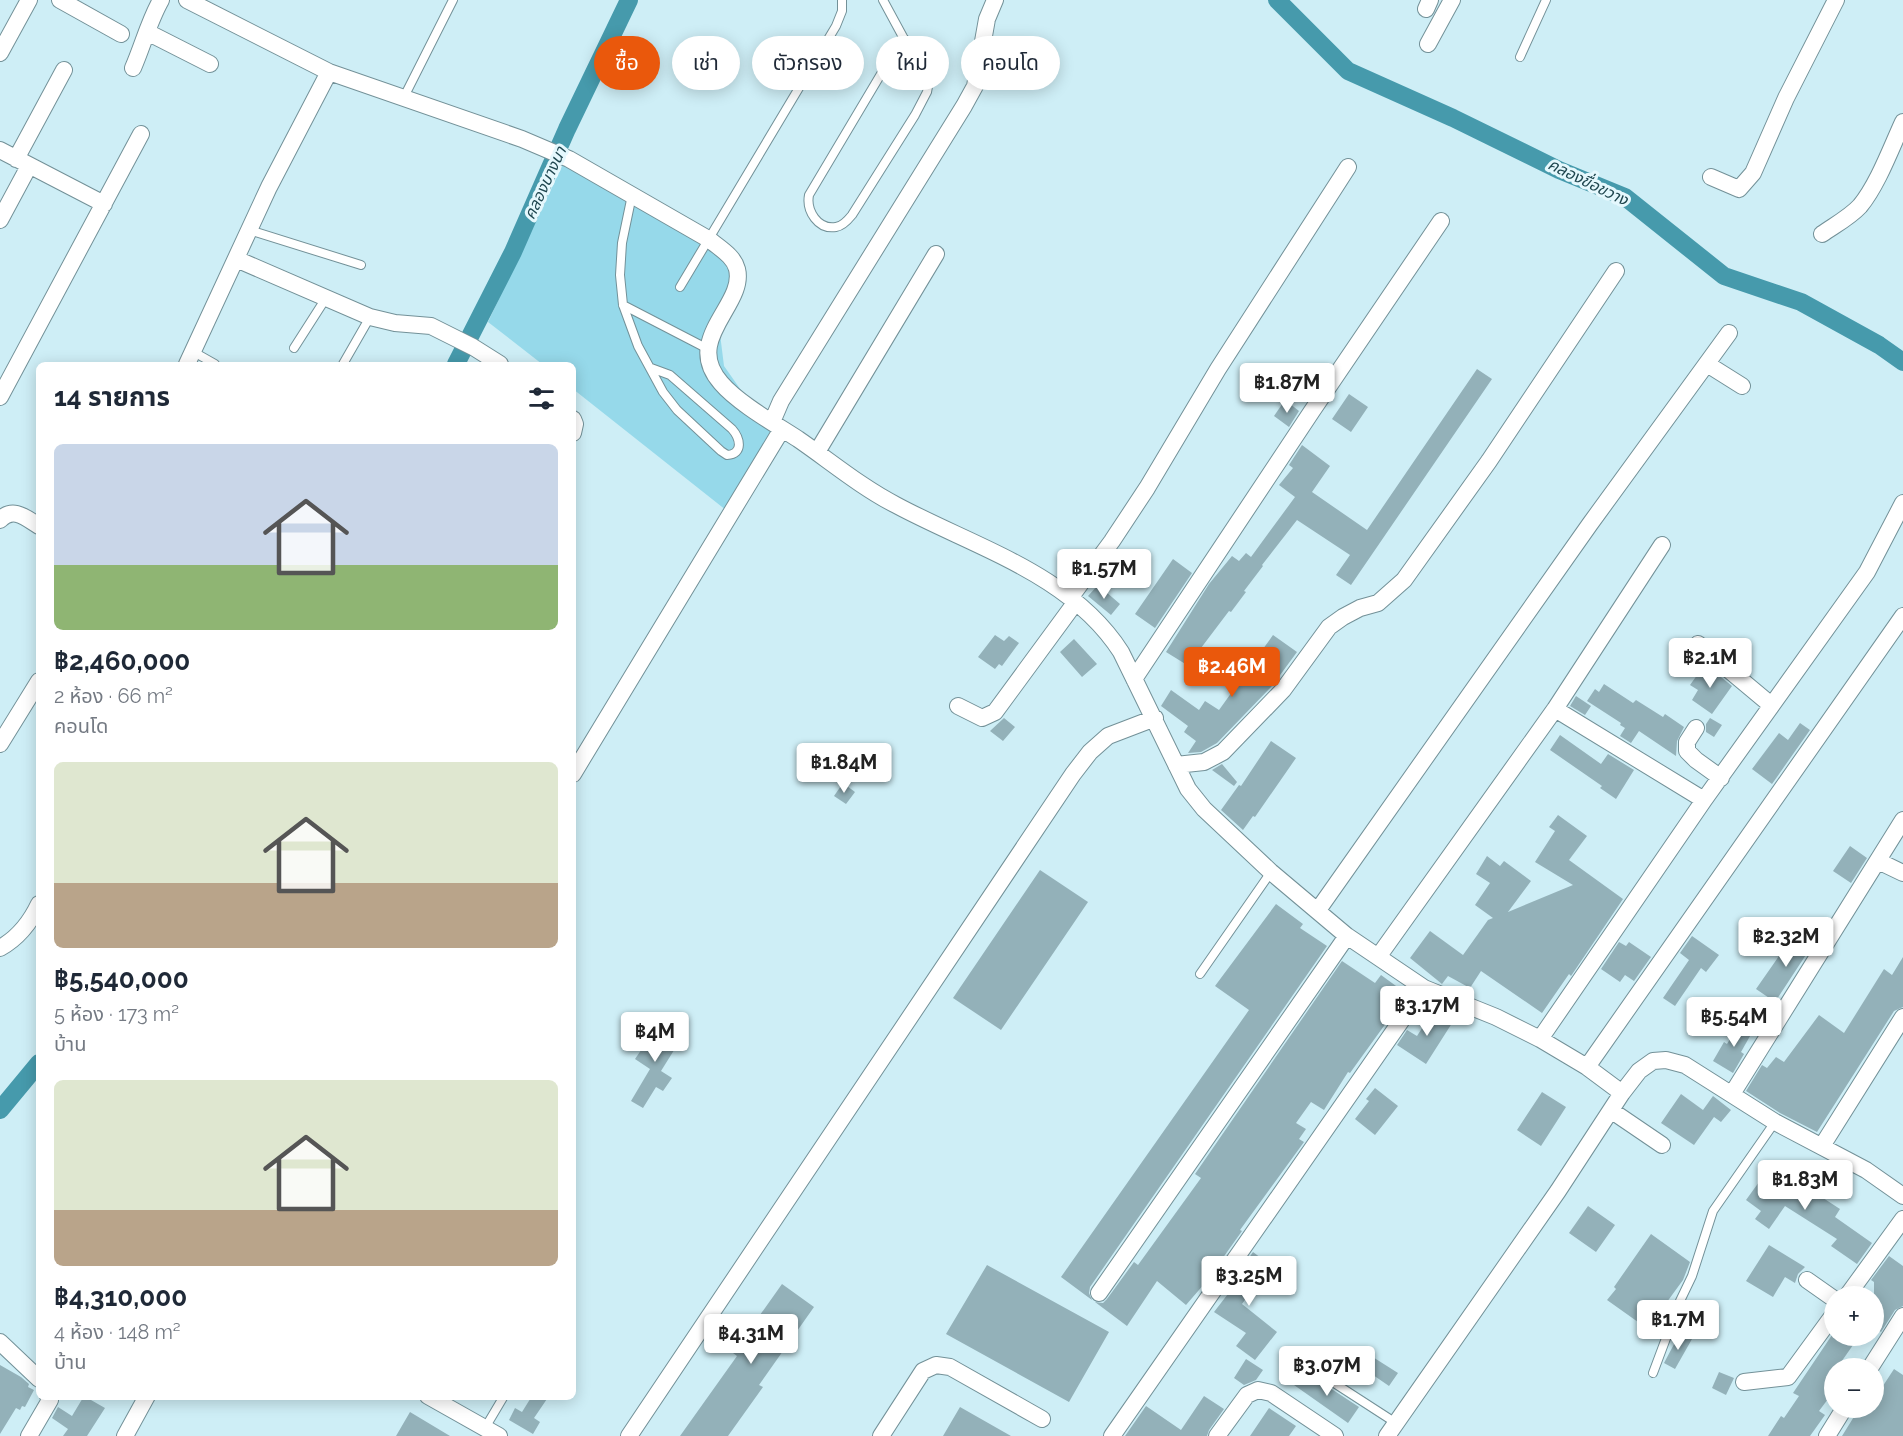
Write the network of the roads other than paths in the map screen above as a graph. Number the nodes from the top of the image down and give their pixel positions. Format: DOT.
graph roads {
  1 [pos="29,0"];
  2 [pos="60,0"];
  3 [pos="161,0"];
  4 [pos="187,0"];
  5 [pos="453,0"];
  6 [pos="842,0"];
  7 [pos="883,0"];
  8 [pos="995,0"];
  9 [pos="1452,0"];
  10 [pos="1546,0"];
  11 [pos="1836,0"];
  12 [pos="147,32"];
  13 [pos="122,34"];
  14 [pos="902,36"];
  15 [pos="903,37"];
  16 [pos="1428,44"];
  17 [pos="0,53"];
  18 [pos="1520,57"];
  19 [pos="210,64"];
  20 [pos="134,68"];
  21 [pos="64,70"];
  22 [pos="329,72"];
  23 [pos="403,99"];
  24 [pos="1903,122"];
  25 [pos="141,134"];
  26 [pos="0,150"];
  27 [pos="23,162"];
  28 [pos="1348,167"];
  29 [pos="1711,177"];
  30 [pos="632,195"];
  31 [pos="104,204"];
  32 [pos="0,220"];
  33 [pos="1441,221"];
  34 [pos="249,230"];
  35 [pos="1822,234"];
  36 [pos="710,240"];
  37 [pos="936,254"];
  38 [pos="236,259"];
  39 [pos="361,265"];
  40 [pos="1616,271"];
  41 [pos="680,287"];
  42 [pos="326,297"];
  43 [pos="623,305"];
  44 [pos="370,317"];
  45 [pos="1729,333"];
  46 [pos="294,348"];
  47 [pos="708,349"];
  48 [pos="190,358"];
  49 [pos="207,362"];
  50 [pos="344,362"];
  51 [pos="496,362"];
  52 [pos="1707,364"];
  53 [pos="651,368"];
  54 [pos="1742,386"];
  55 [pos="0,397"];
  56 [pos="777,426"];
  57 [pos="817,452"];
  58 [pos="1903,503"];
  59 [pos="0,520"];
  60 [pos="36,524"];
  61 [pos="1662,545"];
  62 [pos="1073,601"];
  63 [pos="1903,616"];
  64 [pos="1698,644"];
  65 [pos="1134,679"];
  66 [pos="36,686"];
  67 [pos="1771,705"];
  68 [pos="958,706"];
  69 [pos="1555,709"];
  70 [pos="1155,718"];
  71 [pos="1696,728"];
  72 [pos="0,744"];
  73 [pos="1176,765"];
  74 [pos="576,769"];
  75 [pos="1721,778"];
  76 [pos="1704,800"];
  77 [pos="1903,820"];
  78 [pos="1878,861"];
  79 [pos="1271,872"];
  80 [pos="1903,873"];
  81 [pos="36,909"];
  82 [pos="1318,910"];
  83 [pos="1347,936"];
  84 [pos="0,948"];
  85 [pos="1378,957"];
  86 [pos="1200,974"];
  87 [pos="1424,988"];
  88 [pos="1903,1017"];
  89 [pos="1540,1039"];
  90 [pos="1587,1067"];
  91 [pos="1622,1093"];
  92 [pos="1732,1094"];
  93 [pos="1612,1111"];
  94 [pos="1775,1122"];
  95 [pos="1662,1145"];
  96 [pos="1822,1146"];
  97 [pos="1903,1196"];
  98 [pos="1903,1219"];
  99 [pos="1807,1280"];
  100 [pos="1854,1286"];
  101 [pos="1824,1292"];
  102 [pos="1099,1293"];
  103 [pos="1902,1321"];
  104 [pos="1824,1328"];
  105 [pos="0,1342"];
  106 [pos="1294,1357"];
  107 [pos="1877,1358"];
  108 [pos="1653,1373"];
  109 [pos="36,1376"];
  110 [pos="1744,1383"];
  111 [pos="50,1400"];
  112 [pos="145,1400"];
  113 [pos="435,1400"];
  114 [pos="503,1400"];
  115 [pos="1838,1418"];
  116 [pos="1042,1419"];
  117 [pos="1392,1430"];
  118 [pos="492,1432"];
  119 [pos="29,1436"];
  120 [pos="125,1436"];
  121 [pos="629,1436"];
  122 [pos="881,1436"];
  123 [pos="1112,1436"];
  124 [pos="1217,1436"];
  125 [pos="1335,1436"];
  126 [pos="1827,1436"];
  1 -- 17 [label="street"];
  2 -- 13 [label="street"];
  3 -- 12 [label="street"];
  4 -- 22 [label="street"];
  5 -- 23 [label="lane"];
  6 -- 36 [label="lane"];
  7 -- 14 [label="lane"];
  8 -- 56 [label="street"];
  9 -- 16 [label="street"];
  10 -- 18 [label="lane"];
  11 -- 29 [label="street"];
  12 -- 19 [label="street"];
  12 -- 20 [label="street"];
  15 -- 15 [label="lane"];
  21 -- 27 [label="street"];
  22 -- 23 [label="street"];
  22 -- 34 [label="street"];
  23 -- 30 [label="street"];
  24 -- 35 [label="street"];
  25 -- 31 [label="street"];
  26 -- 27 [label="street"];
  27 -- 31 [label="street"];
  27 -- 32 [label="street"];
  28 -- 62 [label="street"];
  30 -- 36 [label="street"];
  30 -- 43 [label="lane"];
  31 -- 55 [label="street"];
  33 -- 65 [label="street"];
  34 -- 38 [label="street"];
  34 -- 39 [label="lane"];
  36 -- 41 [label="lane"];
  36 -- 47 [label="street"];
  37 -- 57 [label="street"];
  38 -- 42 [label="street"];
  38 -- 48 [label="street"];
  40 -- 73 [label="street"];
  42 -- 44 [label="street"];
  42 -- 46 [label="lane"];
  43 -- 47 [label="lane"];
  43 -- 53 [label="lane"];
  44 -- 50 [label="lane"];
  44 -- 51 [label="street"];
  45 -- 52 [label="street"];
  47 -- 56 [label="street"];
  48 -- 49 [label="lane"];
  52 -- 54 [label="street"];
  52 -- 82 [label="street"];
  53 -- 53 [label="lane"];
  56 -- 57 [label="street"];
  56 -- 74 [label="street"];
  57 -- 62 [label="street"];
  58 -- 67 [label="street"];
  59 -- 60 [label="street"];
  61 -- 69 [label="street"];
  62 -- 65 [label="street"];
  62 -- 68 [label="street"];
  63 -- 90 [label="street"];
  64 -- 67 [label="street"];
  65 -- 70 [label="street"];
  66 -- 72 [label="street"];
  67 -- 75 [label="street"];
  69 -- 76 [label="street"];
  69 -- 85 [label="street"];
  70 -- 73 [label="street"];
  70 -- 121 [label="street"];
  71 -- 75 [label="street"];
  73 -- 79 [label="street"];
  75 -- 76 [label="street"];
  76 -- 89 [label="street"];
  77 -- 78 [label="street"];
  78 -- 80 [label="street"];
  78 -- 92 [label="street"];
  79 -- 82 [label="street"];
  79 -- 86 [label="lane"];
  81 -- 84 [label="street"];
  82 -- 83 [label="street"];
  83 -- 85 [label="street"];
  83 -- 102 [label="street"];
  85 -- 87 [label="street"];
  87 -- 89 [label="street"];
  87 -- 123 [label="street"];
  88 -- 96 [label="street"];
  89 -- 90 [label="street"];
  90 -- 91 [label="street"];
  91 -- 92 [label="street"];
  91 -- 93 [label="street"];
  92 -- 94 [label="street"];
  93 -- 95 [label="street"];
  93 -- 117 [label="street"];
  94 -- 96 [label="street"];
  94 -- 108 [label="lane"];
  96 -- 97 [label="street"];
  98 -- 100 [label="street"];
  99 -- 101 [label="street"];
  103 -- 107 [label="street"];
  104 -- 110 [label="street"];
  105 -- 109 [label="street"];
  106 -- 117 [label="lane"];
  111 -- 119 [label="street"];
  112 -- 120 [label="street"];
  113 -- 118 [label="street"];
  114 -- 118 [label="lane"];
  115 -- 126 [label="street"];
  116 -- 122 [label="street"];
  124 -- 125 [label="street"];
}
